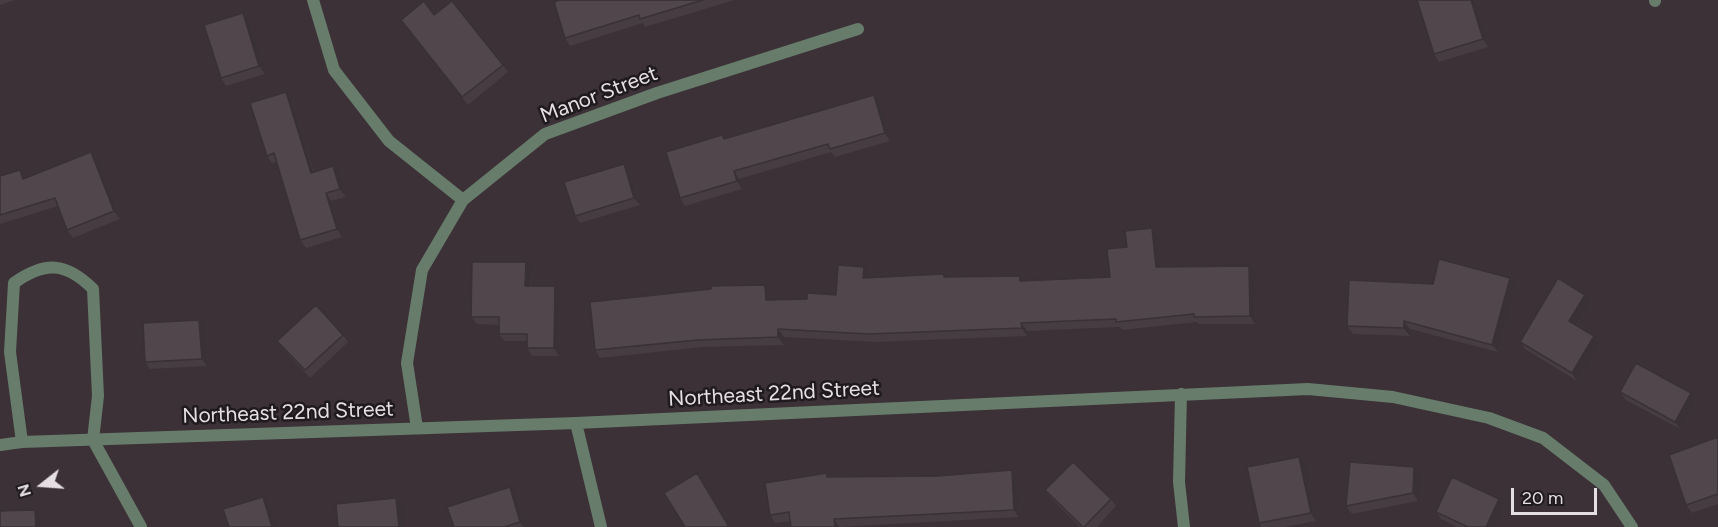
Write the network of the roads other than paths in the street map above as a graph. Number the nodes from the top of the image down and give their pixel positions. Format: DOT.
graph roads {
  1 [pos="313,0"];
  2 [pos="858,29"];
  3 [pos="463,200"];
  4 [pos="1181,394"];
  5 [pos="576,423"];
  6 [pos="417,428"];
  7 [pos="93,440"];
  8 [pos="22,442"];
  9 [pos="0,445"];
  10 [pos="141,527"];
  11 [pos="601,527"];
  12 [pos="1184,527"];
  13 [pos="1632,527"];
  1 -- 3 [label="street"];
  2 -- 3 [label="street, Manor Street"];
  3 -- 6 [label="street, Manor Street"];
  4 -- 5 [label="street, Northeast 22nd Street"];
  4 -- 12 [label="street"];
  4 -- 13 [label="street, Northeast 22nd Street"];
  5 -- 6 [label="street, Northeast 22nd Street"];
  5 -- 11 [label="street"];
  6 -- 7 [label="street, Northeast 22nd Street"];
  7 -- 8 [label="street, Northeast 22nd Street"];
  7 -- 8 [label="street"];
  7 -- 10 [label="street"];
  8 -- 9 [label="street, Northeast 22nd Street"];
}
